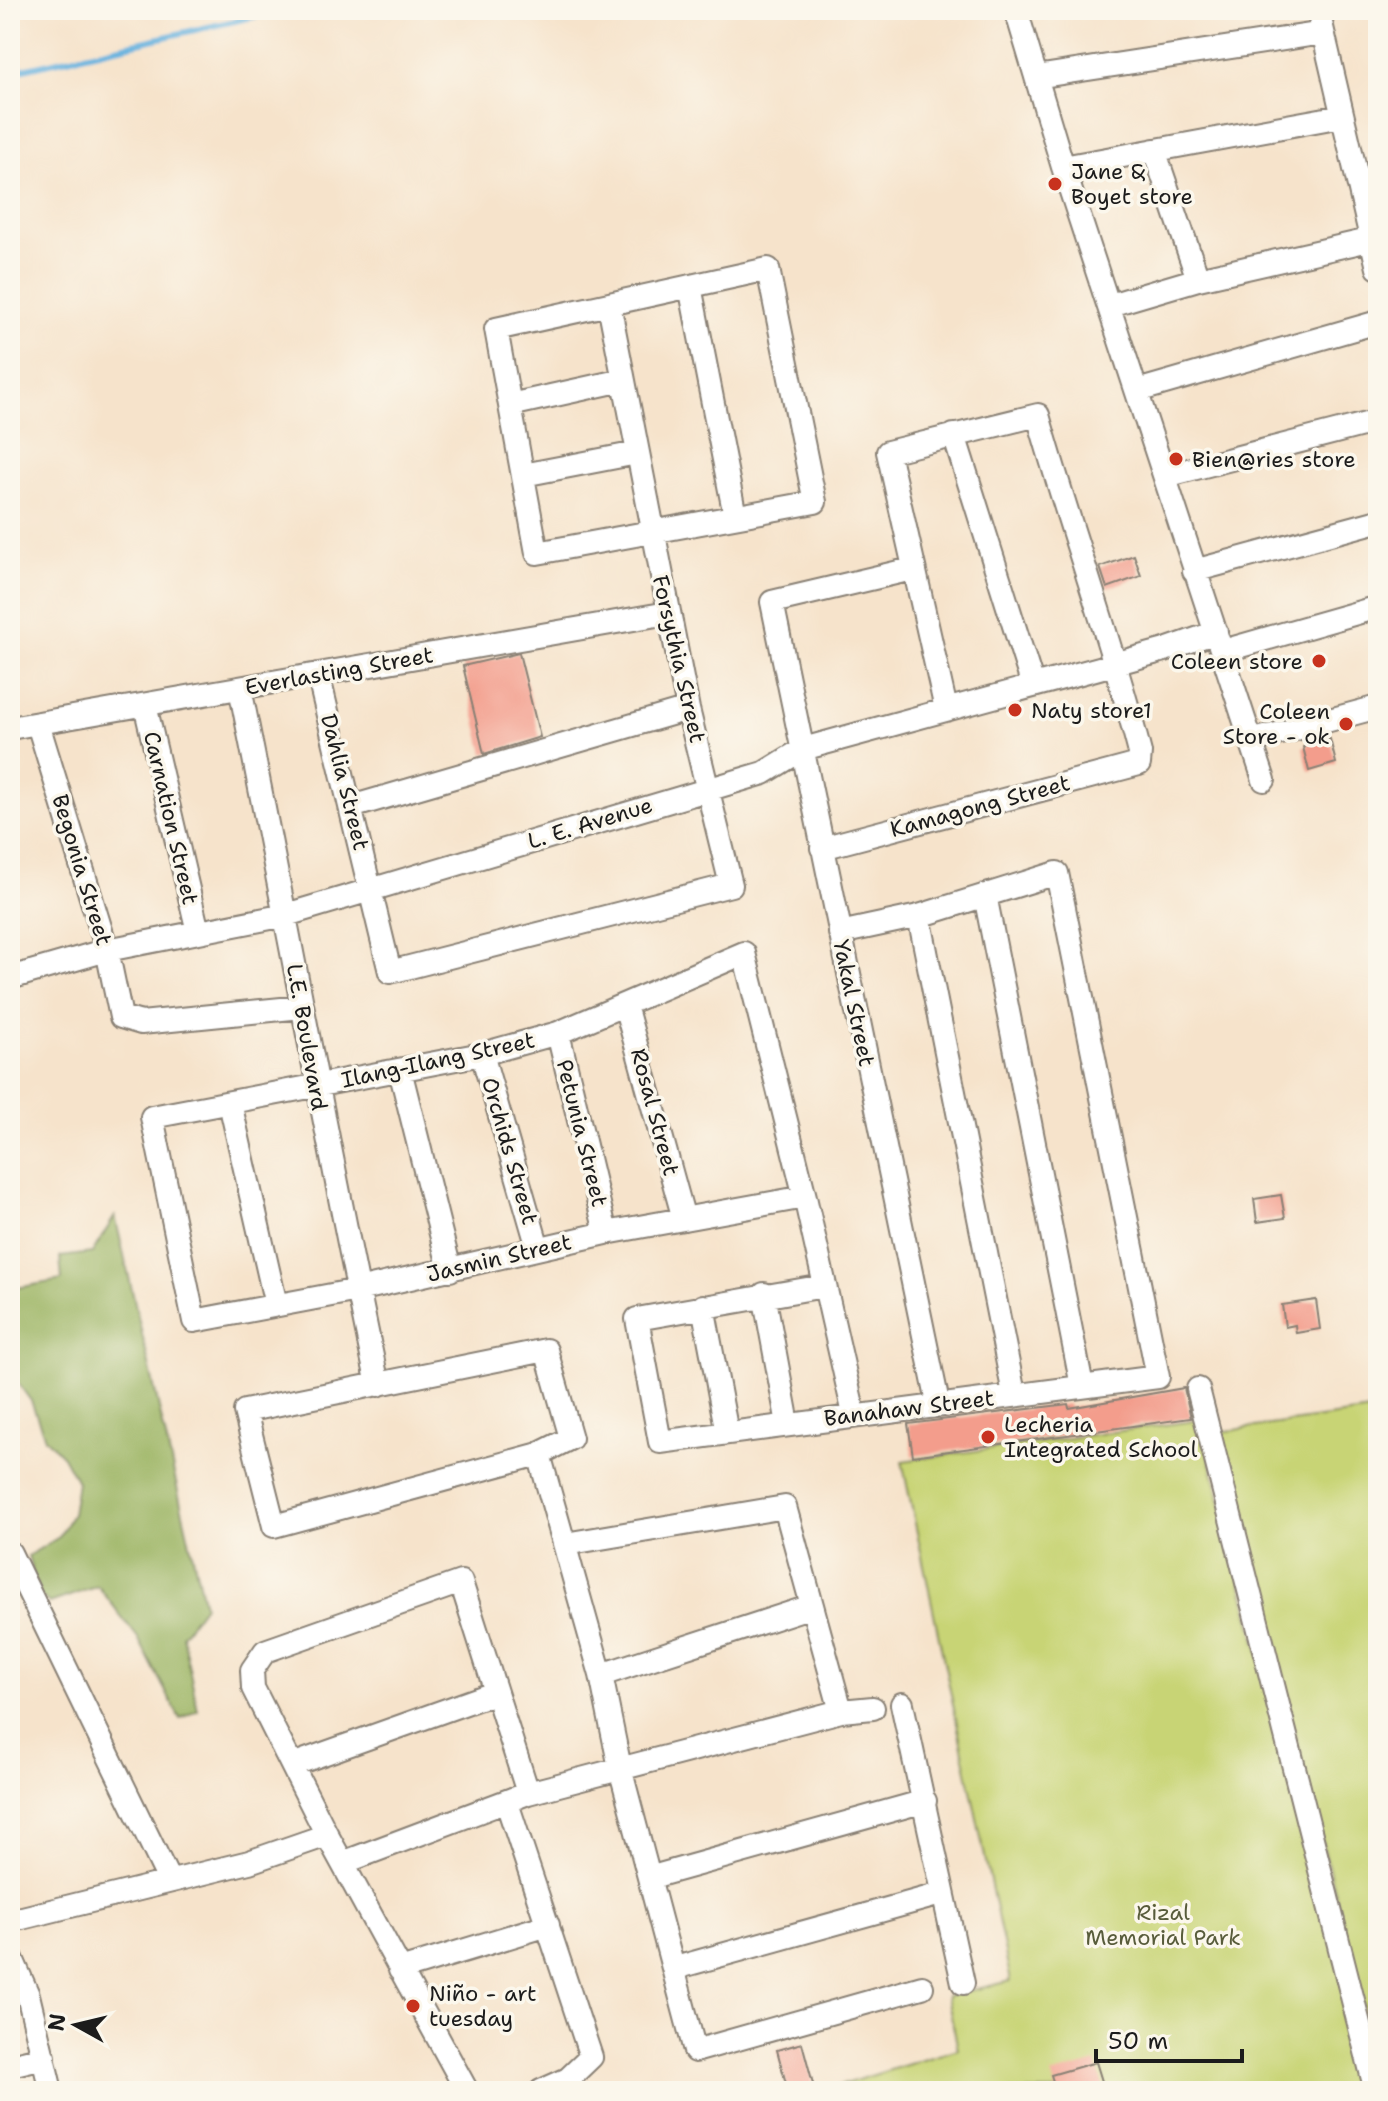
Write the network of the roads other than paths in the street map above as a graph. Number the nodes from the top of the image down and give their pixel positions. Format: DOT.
graph roads {
  1 [pos="1016,10"];
  2 [pos="1318,10"];
  3 [pos="1323,33"];
  4 [pos="1036,77"];
  5 [pos="1342,116"];
  6 [pos="1154,150"];
  7 [pos="1063,167"];
  8 [pos="1374,239"];
  9 [pos="1378,268"];
  10 [pos="1198,279"];
  11 [pos="690,286"];
  12 [pos="609,304"];
  13 [pos="1110,305"];
  14 [pos="1378,322"];
  15 [pos="623,380"];
  16 [pos="1137,391"];
  17 [pos="510,405"];
  18 [pos="1378,421"];
  19 [pos="954,435"];
  20 [pos="637,453"];
  21 [pos="523,475"];
  22 [pos="1165,476"];
  23 [pos="735,516"];
  24 [pos="1378,521"];
  25 [pos="651,531"];
  26 [pos="912,569"];
  27 [pos="1194,571"];
  28 [pos="1378,607"];
  29 [pos="668,613"];
  30 [pos="1220,641"];
  31 [pos="1117,662"];
  32 [pos="318,674"];
  33 [pos="1033,686"];
  34 [pos="240,688"];
  35 [pos="145,705"];
  36 [pos="1378,707"];
  37 [pos="688,709"];
  38 [pos="946,709"];
  39 [pos="38,724"];
  40 [pos="10,728"];
  41 [pos="1251,741"];
  42 [pos="803,749"];
  43 [pos="1264,780"];
  44 [pos="708,787"];
  45 [pos="351,807"];
  46 [pos="822,848"];
  47 [pos="372,890"];
  48 [pos="985,895"];
  49 [pos="286,915"];
  50 [pos="919,916"];
  51 [pos="198,932"];
  52 [pos="840,933"];
  53 [pos="107,950"];
  54 [pos="10,978"];
  55 [pos="625,1005"];
  56 [pos="302,1007"];
  57 [pos="558,1033"];
  58 [pos="482,1054"];
  59 [pos="400,1070"];
  60 [pos="315,1086"];
  61 [pos="230,1103"];
  62 [pos="805,1197"];
  63 [pos="684,1219"];
  64 [pos="606,1233"];
  65 [pos="538,1248"];
  66 [pos="450,1270"];
  67 [pos="824,1286"];
  68 [pos="358,1290"];
  69 [pos="764,1294"];
  70 [pos="276,1305"];
  71 [pos="703,1306"];
  72 [pos="194,1321"];
  73 [pos="378,1385"];
  74 [pos="1082,1386"];
  75 [pos="1198,1389"];
  76 [pos="1014,1394"];
  77 [pos="938,1403"];
  78 [pos="854,1414"];
  79 [pos="788,1424"];
  80 [pos="727,1433"];
  81 [pos="539,1454"];
  82 [pos="565,1544"];
  83 [pos="10,1553"];
  84 [pos="812,1606"];
  85 [pos="601,1675"];
  86 [pos="494,1693"];
  87 [pos="902,1704"];
  88 [pos="873,1708"];
  89 [pos="841,1711"];
  90 [pos="292,1765"];
  91 [pos="620,1768"];
  92 [pos="518,1798"];
  93 [pos="925,1801"];
  94 [pos="327,1835"];
  95 [pos="345,1862"];
  96 [pos="652,1877"];
  97 [pos="169,1880"];
  98 [pos="941,1894"];
  99 [pos="10,1921"];
  100 [pos="548,1925"];
  101 [pos="10,1954"];
  102 [pos="675,1968"];
  103 [pos="400,1970"];
  104 [pos="963,1983"];
  105 [pos="922,1987"];
  106 [pos="44,2057"];
  107 [pos="10,2065"];
  108 [pos="51,2091"];
  109 [pos="467,2091"];
  110 [pos="541,2091"];
  111 [pos="1376,2091"];
  1 -- 4 [label="street"];
  2 -- 3 [label="street"];
  3 -- 4 [label="street"];
  3 -- 5 [label="street"];
  4 -- 7 [label="street"];
  5 -- 6 [label="street"];
  5 -- 8 [label="street"];
  6 -- 7 [label="street"];
  6 -- 10 [label="street"];
  7 -- 13 [label="street"];
  8 -- 9 [label="street"];
  8 -- 10 [label="street"];
  10 -- 13 [label="street"];
  11 -- 12 [label="street"];
  11 -- 23 [label="street"];
  11 -- 23 [label="street"];
  12 -- 15 [label="street, Forsythia Street"];
  12 -- 17 [label="street"];
  13 -- 16 [label="street"];
  14 -- 16 [label="street"];
  15 -- 17 [label="street"];
  15 -- 20 [label="street, Forsythia Street"];
  16 -- 22 [label="street"];
  17 -- 21 [label="street"];
  18 -- 22 [label="street"];
  19 -- 26 [label="street"];
  19 -- 31 [label="street"];
  19 -- 33 [label="street"];
  20 -- 21 [label="street"];
  20 -- 25 [label="street, Forsythia Street"];
  21 -- 25 [label="street"];
  22 -- 27 [label="street"];
  23 -- 25 [label="street"];
  24 -- 27 [label="street"];
  25 -- 29 [label="street, Forsythia Street"];
  26 -- 38 [label="street"];
  26 -- 42 [label="street, Yakal Street"];
  27 -- 30 [label="street"];
  28 -- 30 [label="street, L. E. Avenue"];
  29 -- 32 [label="street, Everlasting Street"];
  29 -- 37 [label="street, Forsythia Street"];
  30 -- 31 [label="street, L. E. Avenue"];
  30 -- 41 [label="street"];
  31 -- 33 [label="street, L. E. Avenue"];
  31 -- 46 [label="street, Kamagong Street"];
  32 -- 34 [label="street, Everlasting Street"];
  32 -- 45 [label="street, Dahlia Street"];
  33 -- 38 [label="street, L. E. Avenue"];
  34 -- 35 [label="street, Everlasting Street"];
  34 -- 49 [label="street, L.E. Boulevard"];
  35 -- 39 [label="street, Everlasting Street"];
  35 -- 51 [label="street, Carnation Street"];
  36 -- 41 [label="street"];
  37 -- 44 [label="street, Forsythia Street"];
  37 -- 45 [label="street"];
  38 -- 42 [label="street, L. E. Avenue"];
  39 -- 40 [label="street, Everlasting Street"];
  39 -- 53 [label="street, Begonia Street"];
  41 -- 43 [label="street"];
  42 -- 44 [label="street, L. E. Avenue"];
  42 -- 46 [label="street, Yakal Street"];
  44 -- 47 [label="street, L. E. Avenue"];
  44 -- 47 [label="street, Forsythia Street"];
  45 -- 47 [label="street, Dahlia Street"];
  46 -- 52 [label="street, Yakal Street"];
  47 -- 49 [label="street, L. E. Avenue"];
  48 -- 50 [label="street"];
  48 -- 74 [label="street"];
  48 -- 74 [label="street, Banahaw Street"];
  49 -- 51 [label="street, L. E. Avenue"];
  49 -- 56 [label="street, L.E. Boulevard"];
  50 -- 52 [label="street"];
  50 -- 76 [label="street"];
  51 -- 53 [label="street, L. E. Avenue"];
  52 -- 77 [label="street, Yakal Street"];
  53 -- 54 [label="street, L. E. Avenue"];
  53 -- 56 [label="street, Begonia Street"];
  55 -- 57 [label="street, Ilang-Ilang Street"];
  55 -- 62 [label="street, Ilang-Ilang Street"];
  55 -- 63 [label="street, Rosal Street"];
  56 -- 60 [label="street, L.E. Boulevard"];
  57 -- 58 [label="street, Ilang-Ilang Street"];
  57 -- 64 [label="street, Petunia Street"];
  58 -- 59 [label="street, Ilang-Ilang Street"];
  58 -- 65 [label="street, Orchids Street"];
  59 -- 60 [label="street, Ilang-Ilang Street"];
  59 -- 66 [label="street"];
  60 -- 61 [label="street, Ilang-Ilang Street"];
  60 -- 68 [label="street, L.E. Boulevard"];
  61 -- 70 [label="street"];
  61 -- 72 [label="street, Ilang-Ilang Street"];
  62 -- 63 [label="street, Jasmin Street"];
  62 -- 67 [label="street"];
  63 -- 64 [label="street, Jasmin Street"];
  64 -- 65 [label="street, Jasmin Street"];
  65 -- 66 [label="street, Jasmin Street"];
  66 -- 68 [label="street, Jasmin Street"];
  67 -- 69 [label="street"];
  67 -- 78 [label="street"];
  68 -- 70 [label="street, Jasmin Street"];
  68 -- 73 [label="street, L.E. Boulevard"];
  69 -- 71 [label="street"];
  69 -- 79 [label="street"];
  70 -- 72 [label="street, Jasmin Street"];
  71 -- 80 [label="street"];
  71 -- 80 [label="street, Banahaw Street"];
  73 -- 81 [label="street"];
  73 -- 81 [label="street"];
  74 -- 76 [label="street, Banahaw Street"];
  75 -- 111 [label="street"];
  76 -- 77 [label="street, Banahaw Street"];
  77 -- 78 [label="street, Banahaw Street"];
  78 -- 79 [label="street, Banahaw Street"];
  79 -- 80 [label="street, Banahaw Street"];
  81 -- 82 [label="street"];
  82 -- 84 [label="street"];
  82 -- 85 [label="street"];
  83 -- 97 [label="street"];
  84 -- 85 [label="street"];
  84 -- 89 [label="street"];
  85 -- 91 [label="street"];
  86 -- 90 [label="street"];
  86 -- 90 [label="street"];
  86 -- 92 [label="street"];
  87 -- 93 [label="street"];
  88 -- 89 [label="street"];
  89 -- 91 [label="street"];
  90 -- 94 [label="street"];
  91 -- 92 [label="street"];
  91 -- 96 [label="street"];
  92 -- 95 [label="street"];
  92 -- 100 [label="street"];
  93 -- 96 [label="street"];
  93 -- 98 [label="street"];
  94 -- 95 [label="street"];
  94 -- 97 [label="street"];
  95 -- 103 [label="street"];
  96 -- 102 [label="street"];
  97 -- 99 [label="street"];
  98 -- 102 [label="street"];
  98 -- 104 [label="street"];
  100 -- 103 [label="street"];
  100 -- 110 [label="street"];
  101 -- 106 [label="street"];
  102 -- 105 [label="street"];
  103 -- 109 [label="street"];
  106 -- 107 [label="street"];
  106 -- 108 [label="street"];
}
